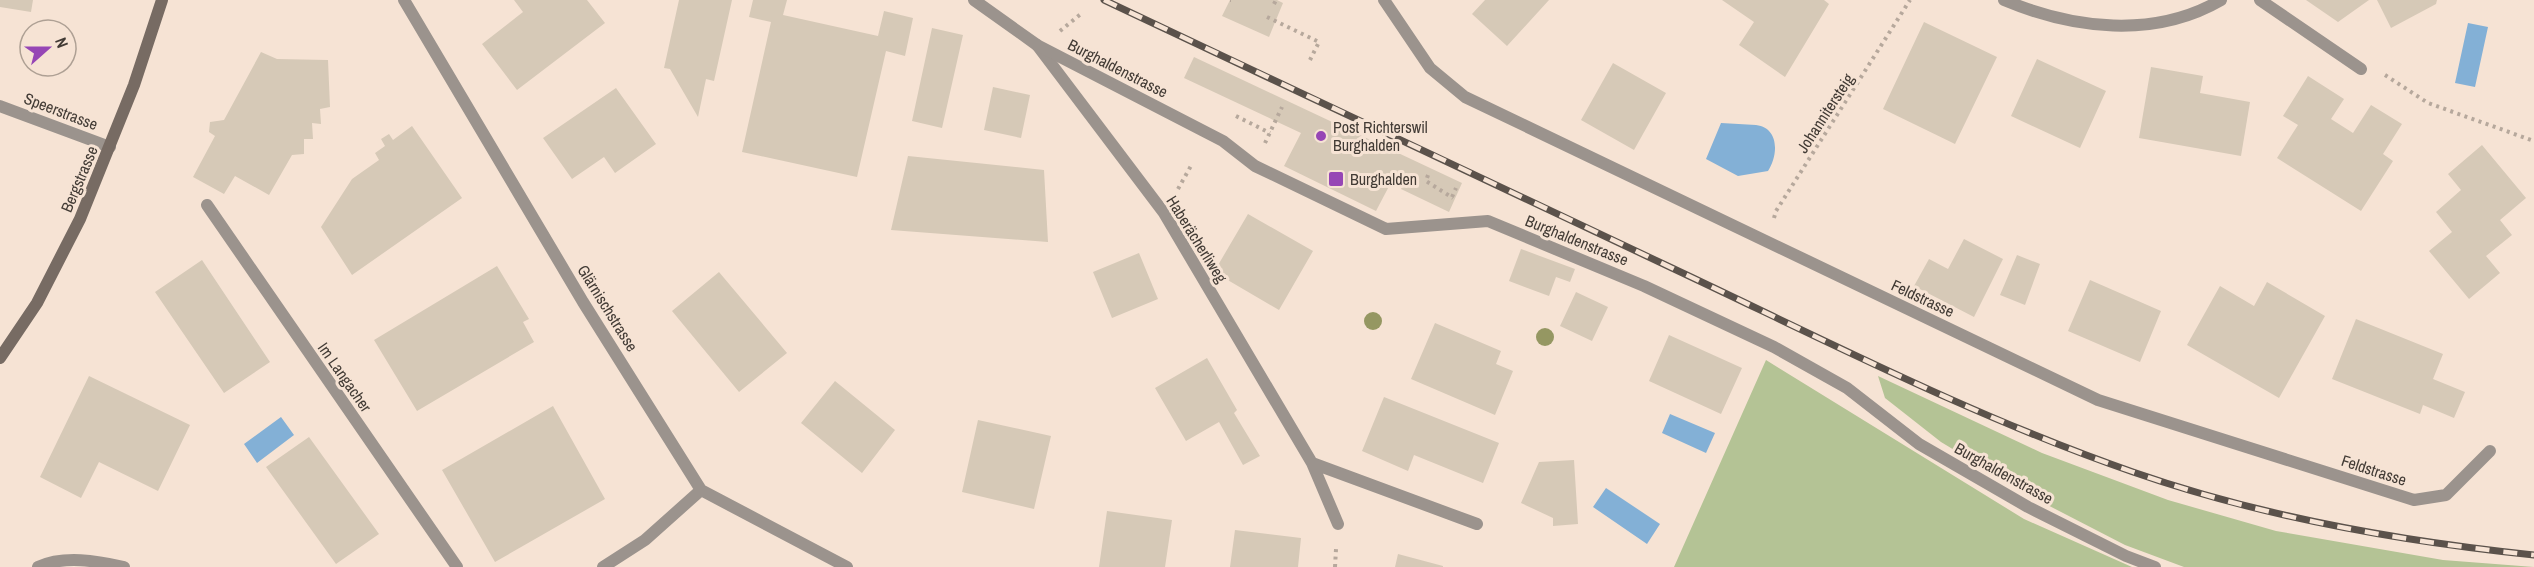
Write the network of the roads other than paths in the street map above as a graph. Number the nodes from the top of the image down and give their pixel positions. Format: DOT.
graph roads {
  1 [pos="162,0"];
  2 [pos="404,0"];
  3 [pos="974,0"];
  4 [pos="1384,0"];
  5 [pos="2004,0"];
  6 [pos="2221,0"];
  7 [pos="2260,0"];
  8 [pos="1036,45"];
  9 [pos="2361,69"];
  10 [pos="0,106"];
  11 [pos="110,147"];
  12 [pos="207,205"];
  13 [pos="0,358"];
  14 [pos="2490,451"];
  15 [pos="1312,463"];
  16 [pos="701,490"];
  17 [pos="1338,524"];
  18 [pos="1477,524"];
  19 [pos="38,567"];
  20 [pos="123,567"];
  21 [pos="457,567"];
  22 [pos="603,567"];
  23 [pos="847,567"];
  24 [pos="2155,567"];
  1 -- 11 [label="main road, Bergstrasse"];
  2 -- 16 [label="street, Glärnischstrasse"];
  3 -- 8 [label="street, Burghaldenstrasse"];
  4 -- 14 [label="street, Feldstrasse"];
  5 -- 6 [label="street"];
  7 -- 9 [label="street"];
  8 -- 15 [label="street, Haberächerliweg"];
  8 -- 24 [label="street, Burghaldenstrasse"];
  10 -- 11 [label="street, Speerstrasse"];
  11 -- 13 [label="main road, Bergstrasse"];
  12 -- 21 [label="street, Im Langacher"];
  15 -- 17 [label="street, Haberächerliweg"];
  15 -- 18 [label="street"];
  16 -- 22 [label="street"];
  16 -- 23 [label="street"];
  19 -- 20 [label="street"];
}
